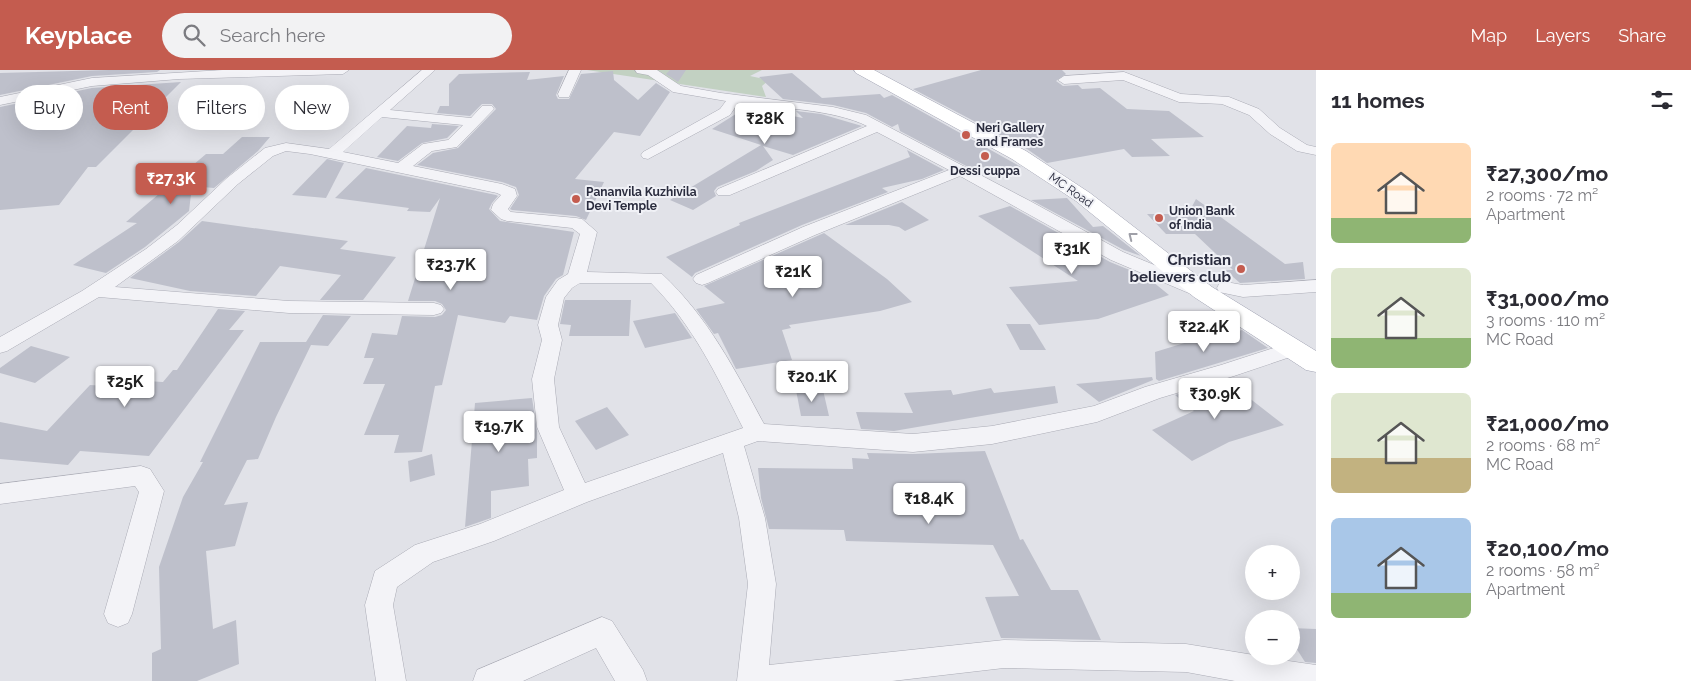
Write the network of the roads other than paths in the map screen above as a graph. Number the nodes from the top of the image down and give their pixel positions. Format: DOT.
graph roads {
  1 [pos="344,70"];
  2 [pos="429,70"];
  3 [pos="575,70"];
  4 [pos="641,70"];
  5 [pos="862,70"];
  6 [pos="875,70"];
  7 [pos="234,72"];
  8 [pos="1064,80"];
  9 [pos="564,94"];
  10 [pos="734,98"];
  11 [pos="0,101"];
  12 [pos="487,109"];
  13 [pos="379,113"];
  14 [pos="474,122"];
  15 [pos="877,127"];
  16 [pos="1316,151"];
  17 [pos="332,154"];
  18 [pos="648,154"];
  19 [pos="401,168"];
  20 [pos="960,171"];
  21 [pos="724,192"];
  22 [pos="576,277"];
  23 [pos="702,279"];
  24 [pos="1316,286"];
  25 [pos="98,290"];
  26 [pos="1214,290"];
  27 [pos="434,309"];
  28 [pos="1316,343"];
  29 [pos="0,346"];
  30 [pos="1292,348"];
  31 [pos="1316,363"];
  32 [pos="757,432"];
  33 [pos="731,441"];
  34 [pos="0,494"];
  35 [pos="578,495"];
  36 [pos="118,614"];
  37 [pos="1316,680"];
  38 [pos="391,681"];
  39 [pos="488,681"];
  40 [pos="632,681"];
  41 [pos="752,681"];
  42 [pos="758,681"];
  1 -- 7 [label="street"];
  2 -- 13 [label="street"];
  3 -- 9 [label="street"];
  4 -- 10 [label="street"];
  26 -- 5 [label="main road, MC Road, one-way"];
  6 -- 26 [label="main road, MC Road"];
  7 -- 11 [label="street"];
  8 -- 16 [label="street"];
  10 -- 15 [label="street"];
  10 -- 18 [label="street"];
  12 -- 14 [label="street"];
  13 -- 14 [label="street"];
  13 -- 17 [label="street"];
  14 -- 19 [label="street"];
  15 -- 20 [label="street"];
  15 -- 21 [label="street"];
  17 -- 19 [label="street"];
  17 -- 25 [label="street"];
  19 -- 22 [label="street"];
  20 -- 23 [label="street"];
  20 -- 26 [label="street"];
  22 -- 32 [label="street"];
  22 -- 35 [label="street"];
  24 -- 26 [label="street"];
  25 -- 27 [label="street"];
  25 -- 29 [label="street"];
  26 -- 28 [label="main road, MC Road"];
  26 -- 30 [label="main road, MC Road"];
  30 -- 31 [label="main road, MC Road"];
  30 -- 32 [label="street"];
  32 -- 33 [label="street"];
  33 -- 35 [label="street"];
  33 -- 41 [label="street"];
  34 -- 36 [label="street"];
  35 -- 38 [label="street"];
  37 -- 42 [label="street"];
  39 -- 40 [label="street"];
}
